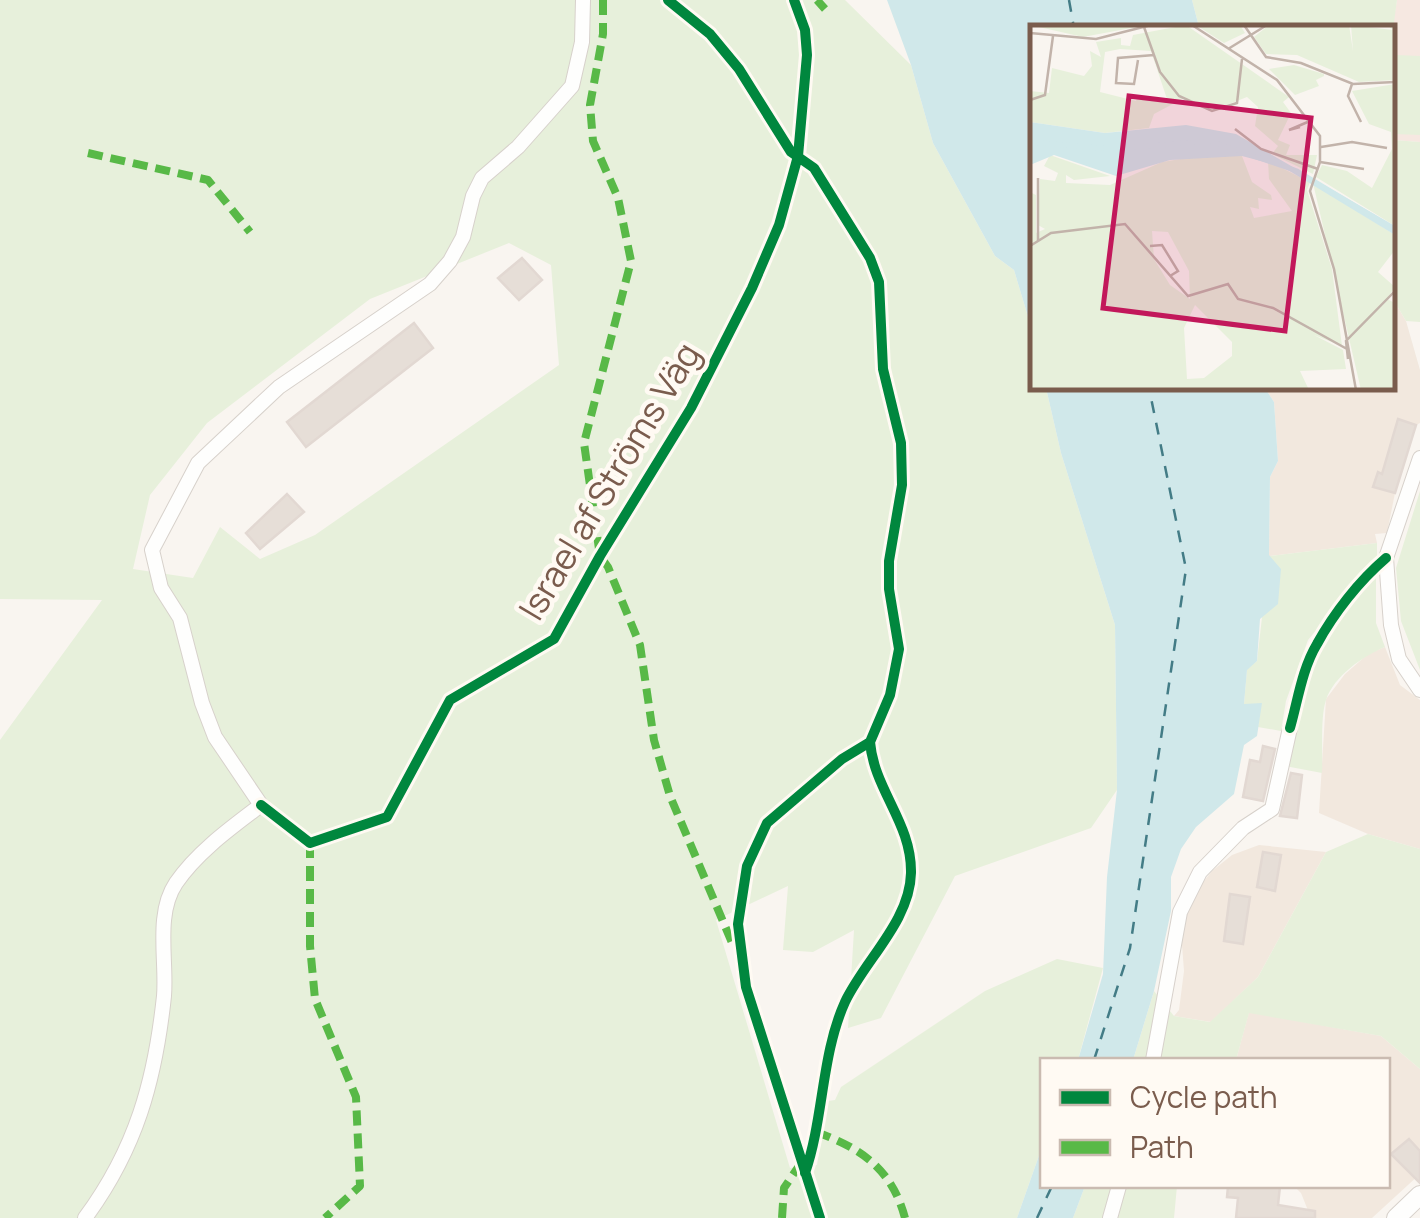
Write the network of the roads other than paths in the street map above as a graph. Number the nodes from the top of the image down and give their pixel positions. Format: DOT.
graph roads {
  1 [pos="582,0"];
  2 [pos="1420,458"];
  3 [pos="1420,690"];
  4 [pos="1290,728"];
  5 [pos="1153,1058"];
  6 [pos="1118,1188"];
  7 [pos="1420,1195"];
  8 [pos="85,1218"];
  9 [pos="1110,1218"];
  10 [pos="1396,1218"];
  1 -- 8 [label="street"];
  2 -- 3 [label="street"];
  4 -- 5 [label="street"];
  6 -- 9 [label="street"];
  7 -- 10 [label="street"];
}
